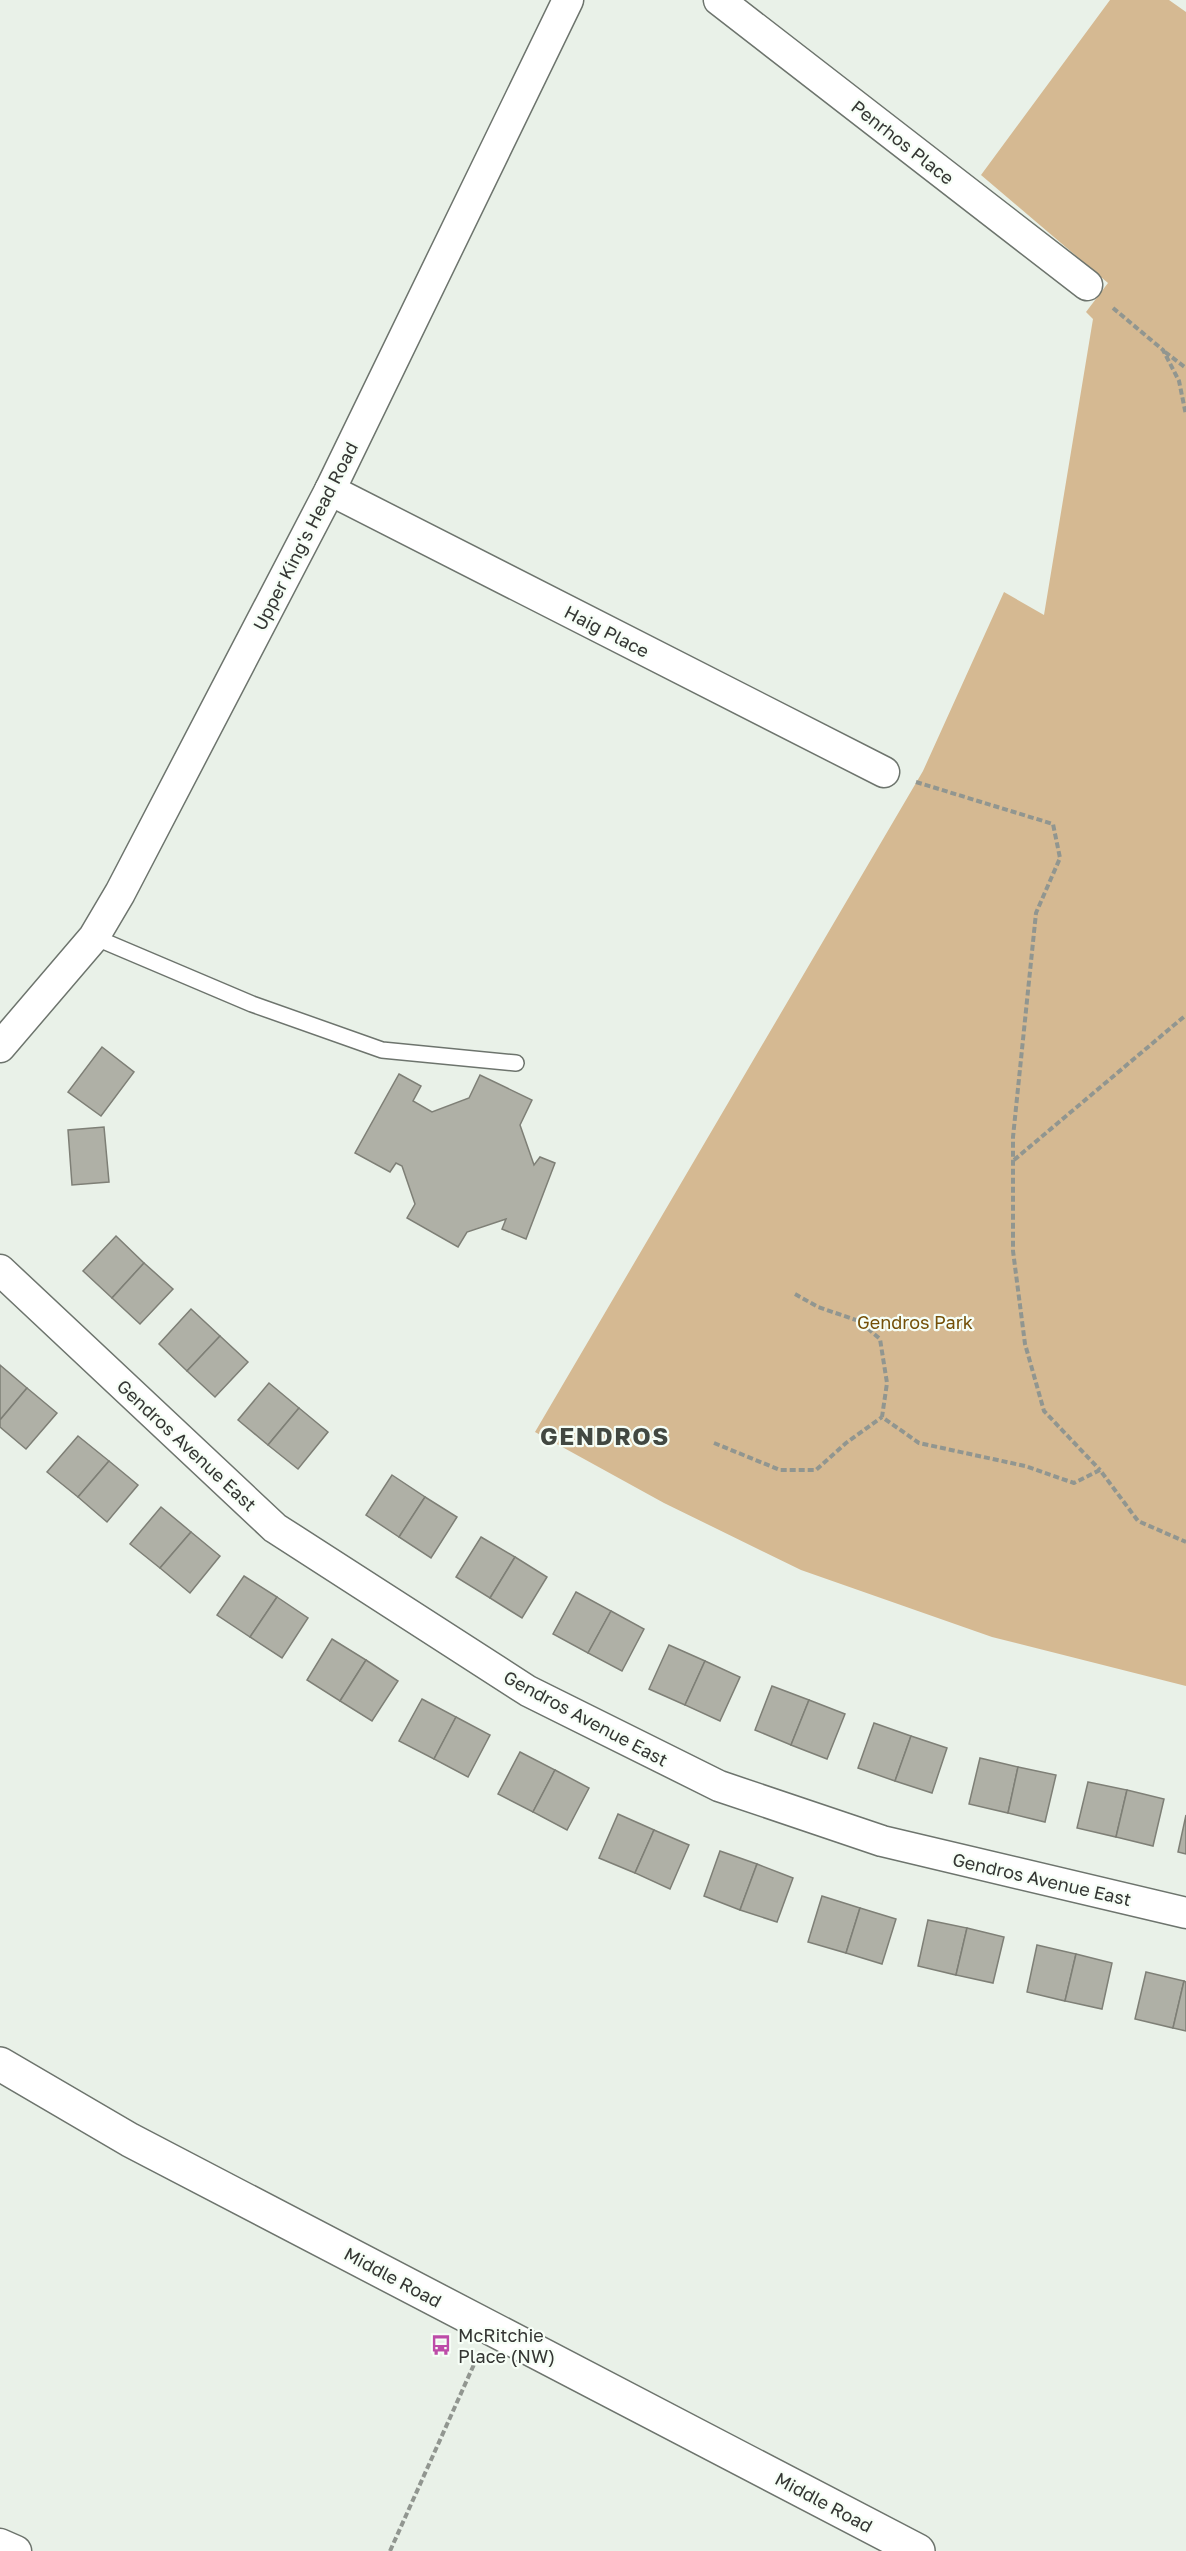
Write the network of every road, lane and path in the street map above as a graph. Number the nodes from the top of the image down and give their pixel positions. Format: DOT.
graph roads {
  1 [pos="567,0"];
  2 [pos="719,0"];
  3 [pos="1087,285"];
  4 [pos="1162,350"];
  5 [pos="1186,368"];
  6 [pos="1186,415"];
  7 [pos="330,490"];
  8 [pos="884,772"];
  9 [pos="94,937"];
  10 [pos="1186,1015"];
  11 [pos="0,1047"];
  12 [pos="516,1063"];
  13 [pos="1013,1160"];
  14 [pos="0,1270"];
  15 [pos="795,1294"];
  16 [pos="882,1417"];
  17 [pos="714,1443"];
  18 [pos="1100,1470"];
  19 [pos="1186,1542"];
  20 [pos="1186,1913"];
  21 [pos="0,2064"];
  22 [pos="490,2328"];
  23 [pos="0,2544"];
  24 [pos="16,2551"];
  25 [pos="390,2551"];
  26 [pos="918,2551"];
  1 -- 7 [label="street, Upper King's Head Road"];
  2 -- 3 [label="street, Penrhos Place"];
  3 -- 4 [label="path"];
  4 -- 5 [label="path"];
  4 -- 6 [label="path"];
  7 -- 8 [label="street, Haig Place"];
  7 -- 9 [label="street, Upper King's Head Road"];
  8 -- 13 [label="path"];
  9 -- 11 [label="street, Upper King's Head Road"];
  9 -- 12 [label="lane"];
  10 -- 13 [label="path"];
  13 -- 18 [label="path"];
  14 -- 20 [label="street, Gendros Avenue East"];
  15 -- 16 [label="path"];
  16 -- 17 [label="path"];
  16 -- 18 [label="path"];
  18 -- 19 [label="path"];
  21 -- 22 [label="street, Middle Road"];
  22 -- 25 [label="path"];
  22 -- 26 [label="street, Middle Road"];
  23 -- 24 [label="street"];
}
